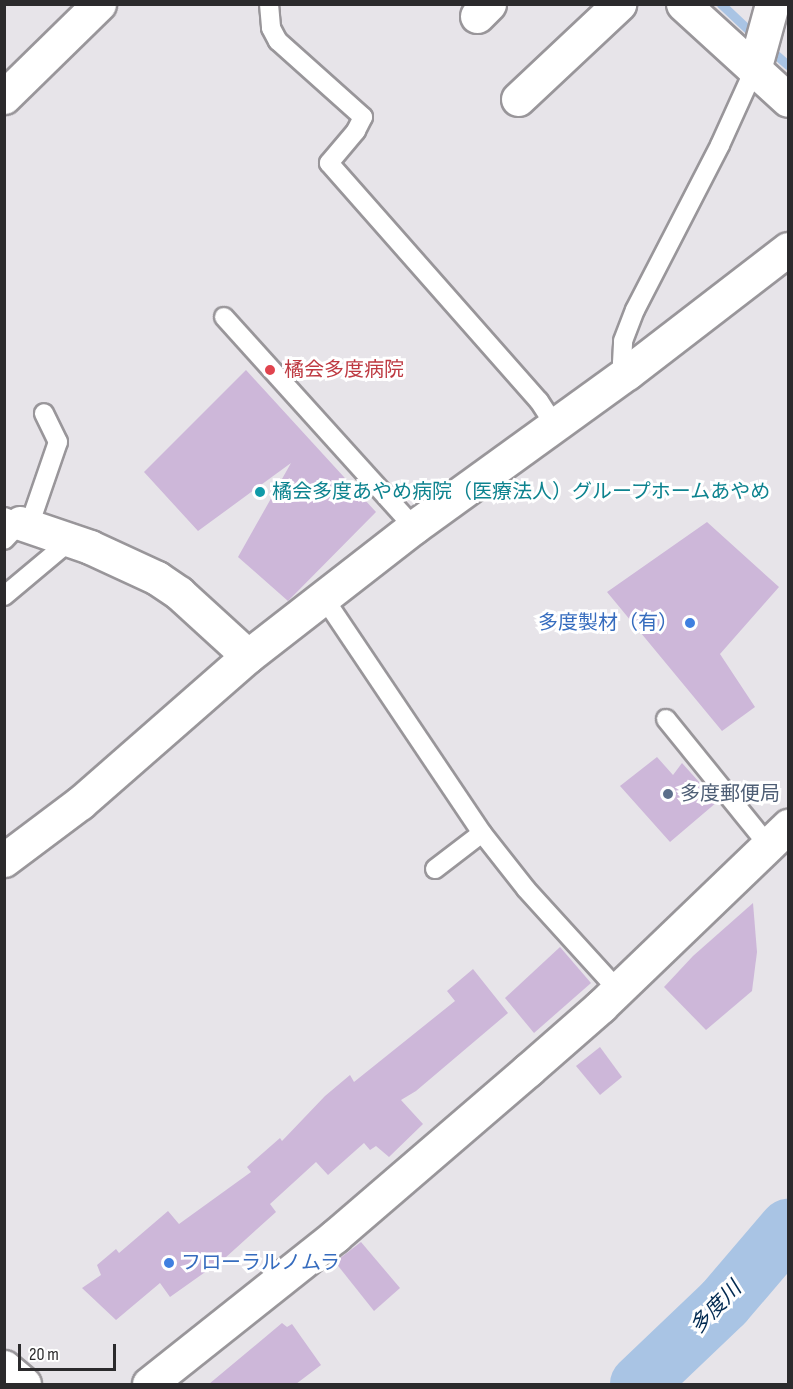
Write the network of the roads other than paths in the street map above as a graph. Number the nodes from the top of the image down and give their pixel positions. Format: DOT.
graph roads {
  1 [pos="99,4"];
  2 [pos="269,4"];
  3 [pos="620,4"];
  4 [pos="683,4"];
  5 [pos="764,8"];
  6 [pos="754,70"];
  7 [pos="4,97"];
  8 [pos="518,99"];
  9 [pos="789,100"];
  10 [pos="789,249"];
  11 [pos="224,317"];
  12 [pos="627,373"];
  13 [pos="44,413"];
  14 [pos="554,424"];
  15 [pos="14,526"];
  16 [pos="414,527"];
  17 [pos="71,540"];
  18 [pos="4,596"];
  19 [pos="324,598"];
  20 [pos="248,656"];
  21 [pos="666,719"];
  22 [pos="482,833"];
  23 [pos="778,835"];
  24 [pos="4,860"];
  25 [pos="435,869"];
  26 [pos="617,989"];
  27 [pos="4,1367"];
  28 [pos="24,1384"];
  29 [pos="149,1384"];
  1 -- 7 [label="street"];
  2 -- 14 [label="lane"];
  3 -- 8 [label="street"];
  4 -- 6 [label="street"];
  5 -- 6 [label="street"];
  6 -- 9 [label="street"];
  6 -- 12 [label="lane"];
  10 -- 12 [label="street"];
  11 -- 16 [label="lane"];
  12 -- 14 [label="street"];
  13 -- 15 [label="lane"];
  14 -- 16 [label="street"];
  15 -- 17 [label="street"];
  16 -- 19 [label="street"];
  17 -- 18 [label="lane"];
  17 -- 20 [label="street"];
  19 -- 20 [label="street"];
  19 -- 22 [label="lane"];
  20 -- 24 [label="street"];
  21 -- 23 [label="lane"];
  22 -- 25 [label="lane"];
  22 -- 26 [label="lane"];
  23 -- 26 [label="street"];
  26 -- 29 [label="street"];
  27 -- 28 [label="street"];
}
